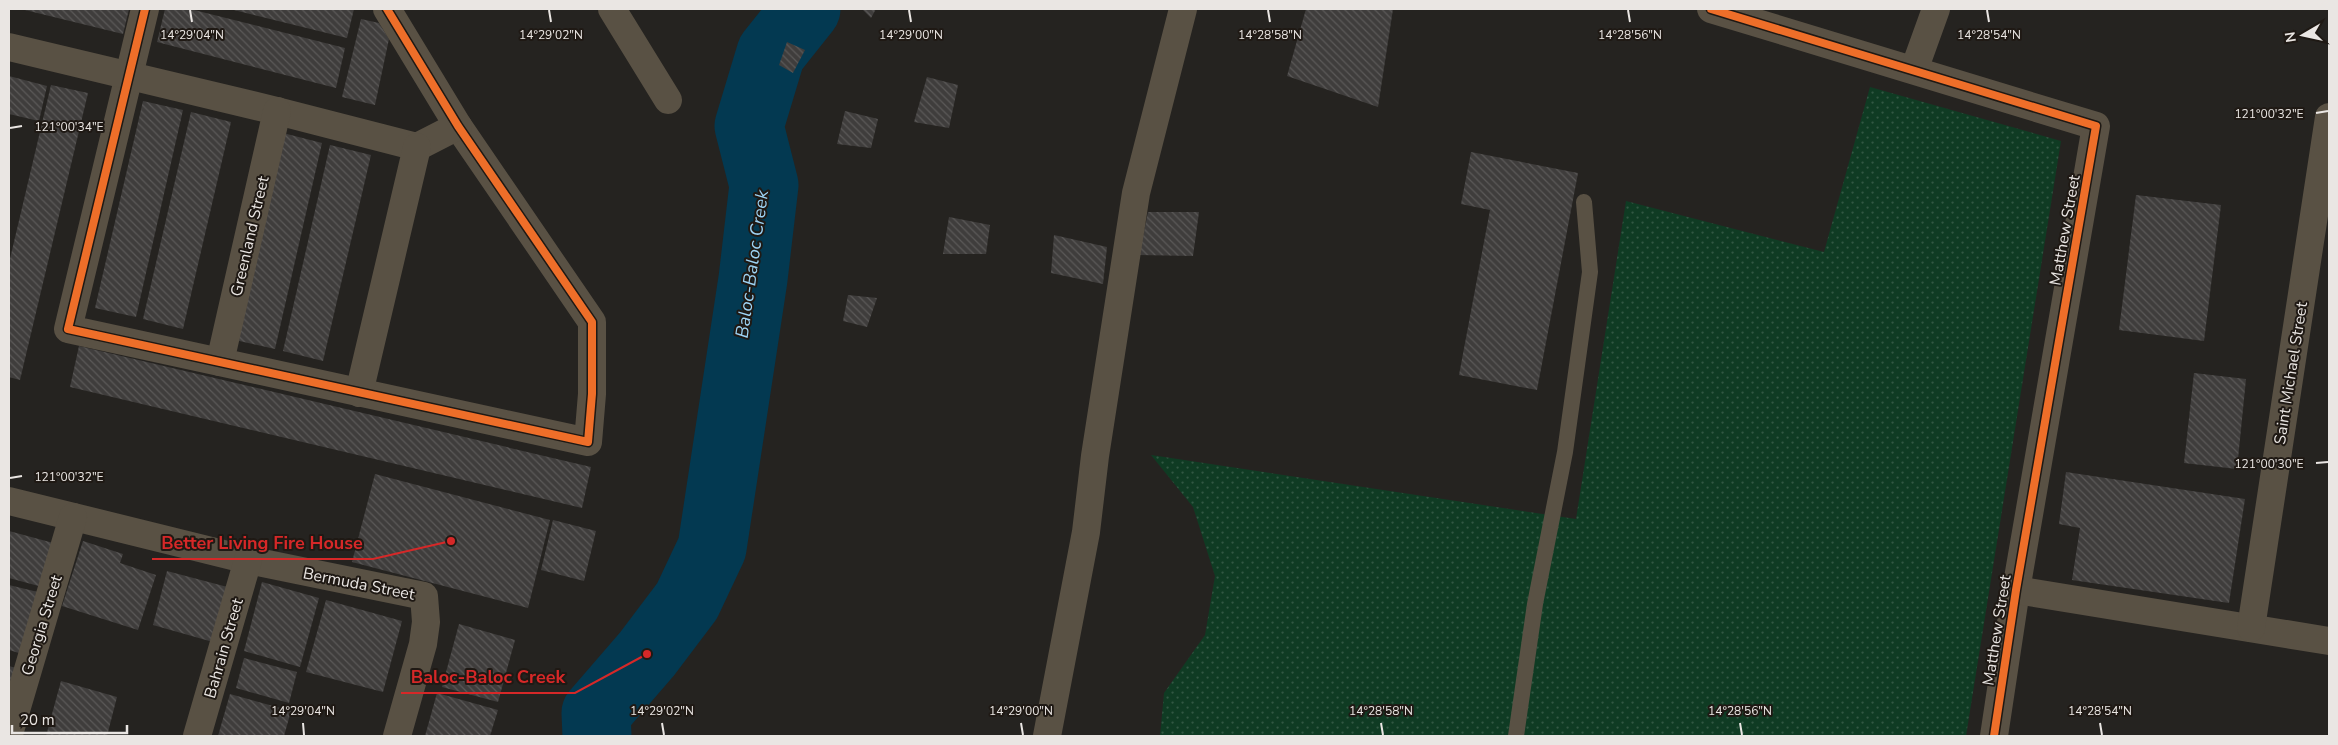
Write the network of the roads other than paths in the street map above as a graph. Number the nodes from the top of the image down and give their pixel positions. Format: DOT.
graph roads {
  1 [pos="145,9"];
  2 [pos="387,9"];
  3 [pos="612,9"];
  4 [pos="1182,9"];
  5 [pos="1711,9"];
  6 [pos="1936,9"];
  7 [pos="9,47"];
  8 [pos="1914,70"];
  9 [pos="129,76"];
  10 [pos="668,100"];
  11 [pos="277,111"];
  12 [pos="2329,117"];
  13 [pos="458,126"];
  14 [pos="417,147"];
  15 [pos="1584,202"];
  16 [pos="220,362"];
  17 [pos="359,393"];
  18 [pos="9,501"];
  19 [pos="74,517"];
  20 [pos="248,560"];
  21 [pos="2016,590"];
  22 [pos="2251,628"];
  23 [pos="2329,641"];
  24 [pos="9,734"];
  25 [pos="197,736"];
  26 [pos="398,736"];
  27 [pos="1047,736"];
  28 [pos="1516,736"];
  29 [pos="1994,736"];
  1 -- 9 [label="street"];
  2 -- 13 [label="street"];
  3 -- 10 [label="street"];
  4 -- 27 [label="street"];
  5 -- 8 [label="street, Matthew Street"];
  6 -- 8 [label="street"];
  7 -- 9 [label="street"];
  8 -- 21 [label="street, Matthew Street"];
  9 -- 11 [label="street"];
  9 -- 16 [label="street"];
  11 -- 14 [label="street"];
  11 -- 16 [label="street, Greenland Street"];
  12 -- 22 [label="street, Saint Michael Street"];
  13 -- 14 [label="street"];
  13 -- 17 [label="street"];
  14 -- 17 [label="street"];
  15 -- 28 [label="lane"];
  16 -- 17 [label="street"];
  18 -- 19 [label="street, Bermuda Street"];
  19 -- 20 [label="street, Bermuda Street"];
  19 -- 24 [label="street, Georgia Street"];
  20 -- 25 [label="street, Bahrain Street"];
  20 -- 26 [label="street, Bermuda Street"];
  21 -- 22 [label="street"];
  21 -- 29 [label="street, Matthew Street"];
  22 -- 23 [label="street"];
}
